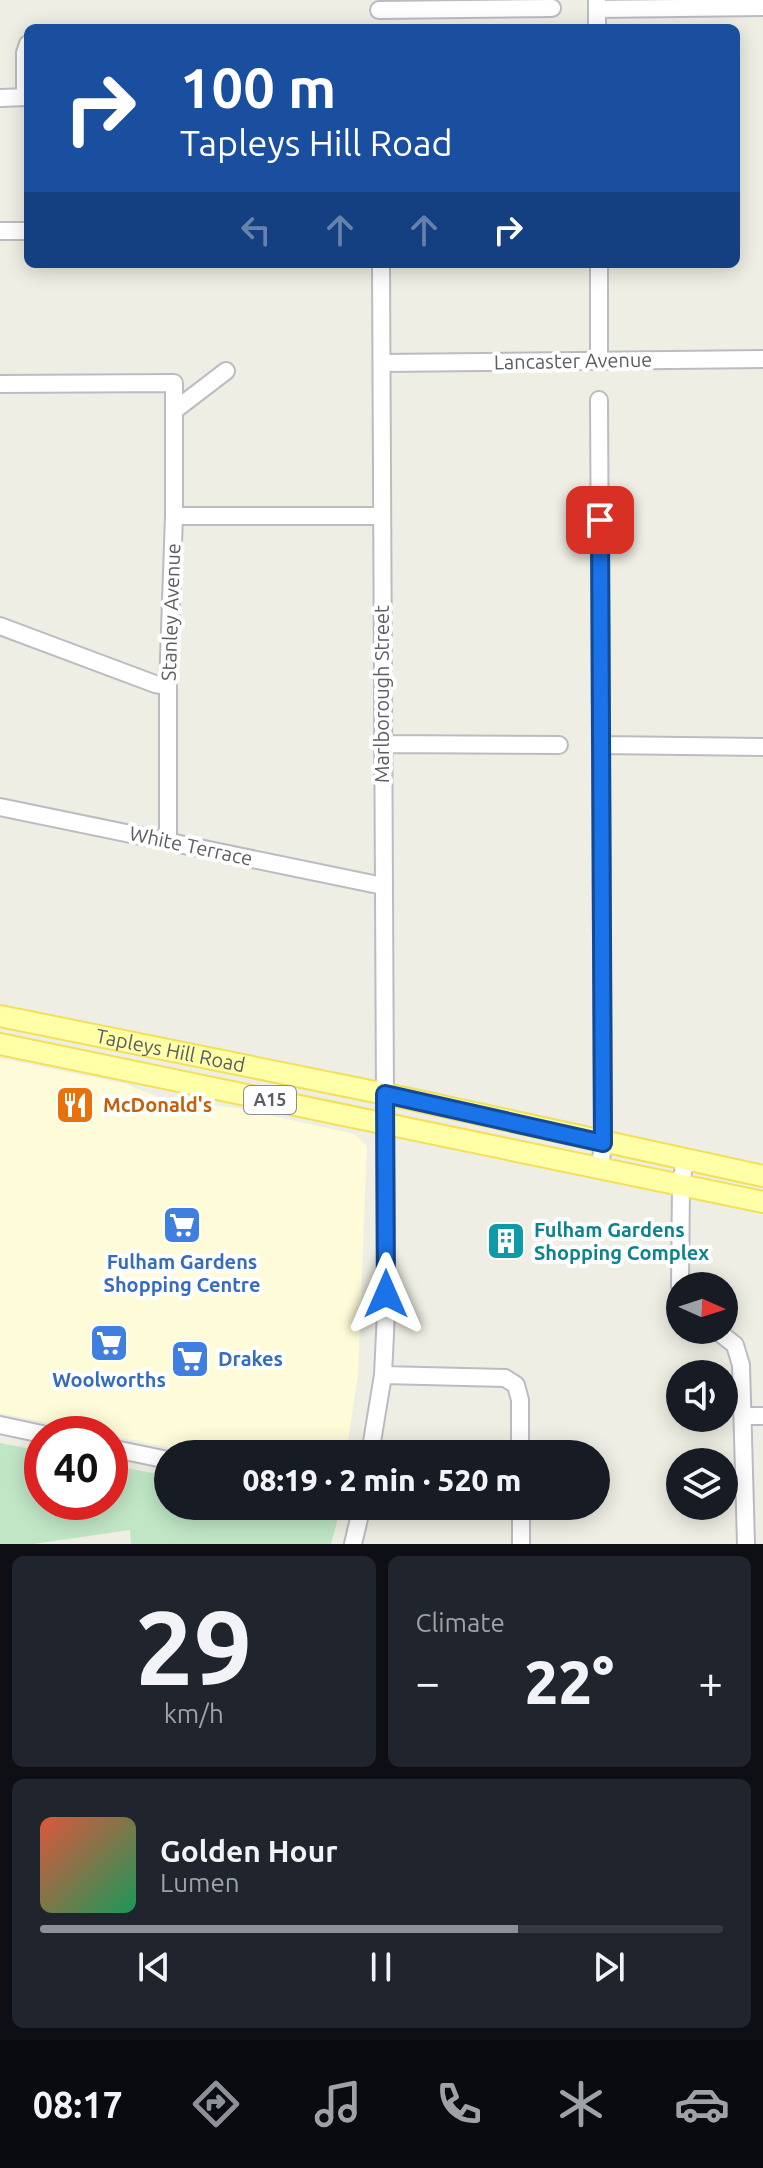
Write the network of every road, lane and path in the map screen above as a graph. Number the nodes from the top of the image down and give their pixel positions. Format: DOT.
graph roads {
  1 [pos="597,4"];
  2 [pos="379,5"];
  3 [pos="763,7"];
  4 [pos="552,8"];
  5 [pos="24,97"];
  6 [pos="0,98"];
  7 [pos="0,231"];
  8 [pos="24,231"];
  9 [pos="381,268"];
  10 [pos="599,268"];
  11 [pos="763,359"];
  12 [pos="599,360"];
  13 [pos="382,363"];
  14 [pos="226,371"];
  15 [pos="0,384"];
  16 [pos="599,400"];
  17 [pos="175,410"];
  18 [pos="174,516"];
  19 [pos="382,516"];
  20 [pos="0,626"];
  21 [pos="168,686"];
  22 [pos="382,744"];
  23 [pos="559,745"];
  24 [pos="601,745"];
  25 [pos="763,747"];
  26 [pos="0,807"];
  27 [pos="168,841"];
  28 [pos="383,886"];
  29 [pos="0,1016"];
  30 [pos="0,1044"];
  31 [pos="385,1094"];
  32 [pos="385,1124"];
  33 [pos="603,1143"];
  34 [pos="685,1159"];
  35 [pos="600,1168"];
  36 [pos="763,1176"];
  37 [pos="681,1185"];
  38 [pos="763,1202"];
  39 [pos="680,1272"];
  40 [pos="734,1344"];
  41 [pos="383,1375"];
  42 [pos="745,1416"];
  43 [pos="763,1416"];
  44 [pos="0,1425"];
  45 [pos="24,1430"];
  46 [pos="372,1440"];
  47 [pos="520,1440"];
  48 [pos="128,1452"];
  49 [pos="154,1457"];
  50 [pos="359,1520"];
  51 [pos="521,1520"];
  52 [pos="353,1544"];
  53 [pos="521,1544"];
  54 [pos="746,1544"];
  1 -- 3 [label="street"];
  2 -- 4 [label="street"];
  5 -- 6 [label="street"];
  7 -- 8 [label="street"];
  9 -- 13 [label="street, Marlborough Street"];
  10 -- 12 [label="street"];
  11 -- 12 [label="street, Lancaster Avenue"];
  12 -- 13 [label="street, Lancaster Avenue"];
  13 -- 19 [label="street, Marlborough Street"];
  14 -- 17 [label="street"];
  15 -- 17 [label="street, Stanley Avenue"];
  16 -- 24 [label="street"];
  17 -- 18 [label="street, Stanley Avenue"];
  18 -- 19 [label="street"];
  18 -- 21 [label="street, Stanley Avenue"];
  19 -- 22 [label="street, Marlborough Street"];
  20 -- 21 [label="street"];
  21 -- 27 [label="street, Stanley Avenue"];
  22 -- 23 [label="street"];
  22 -- 28 [label="street, Marlborough Street"];
  24 -- 25 [label="street"];
  24 -- 33 [label="street"];
  26 -- 27 [label="street, White Terrace"];
  27 -- 28 [label="street, White Terrace"];
  28 -- 31 [label="street, Marlborough Street"];
  29 -- 31 [label="main road, Tapleys Hill Road / A15"];
  30 -- 32 [label="main road, Tapleys Hill Road / A15"];
  31 -- 32 [label="street, Marlborough Street"];
  31 -- 33 [label="main road, Tapleys Hill Road / A15"];
  32 -- 35 [label="main road, Tapleys Hill Road / A15"];
  32 -- 41 [label="street, Marlborough Street"];
  33 -- 34 [label="main road, Tapleys Hill Road / A15"];
  33 -- 35 [label="street"];
  34 -- 36 [label="main road, Tapleys Hill Road / A15"];
  34 -- 37 [label="street"];
  35 -- 37 [label="main road, Tapleys Hill Road / A15"];
  37 -- 38 [label="main road, Tapleys Hill Road / A15"];
  37 -- 39 [label="street"];
  40 -- 42 [label="street"];
  41 -- 46 [label="street, Marlborough Street"];
  41 -- 47 [label="street"];
  42 -- 43 [label="street"];
  42 -- 54 [label="street"];
  44 -- 45 [label="street"];
  48 -- 49 [label="street"];
  50 -- 52 [label="street"];
  51 -- 53 [label="street"];
}
